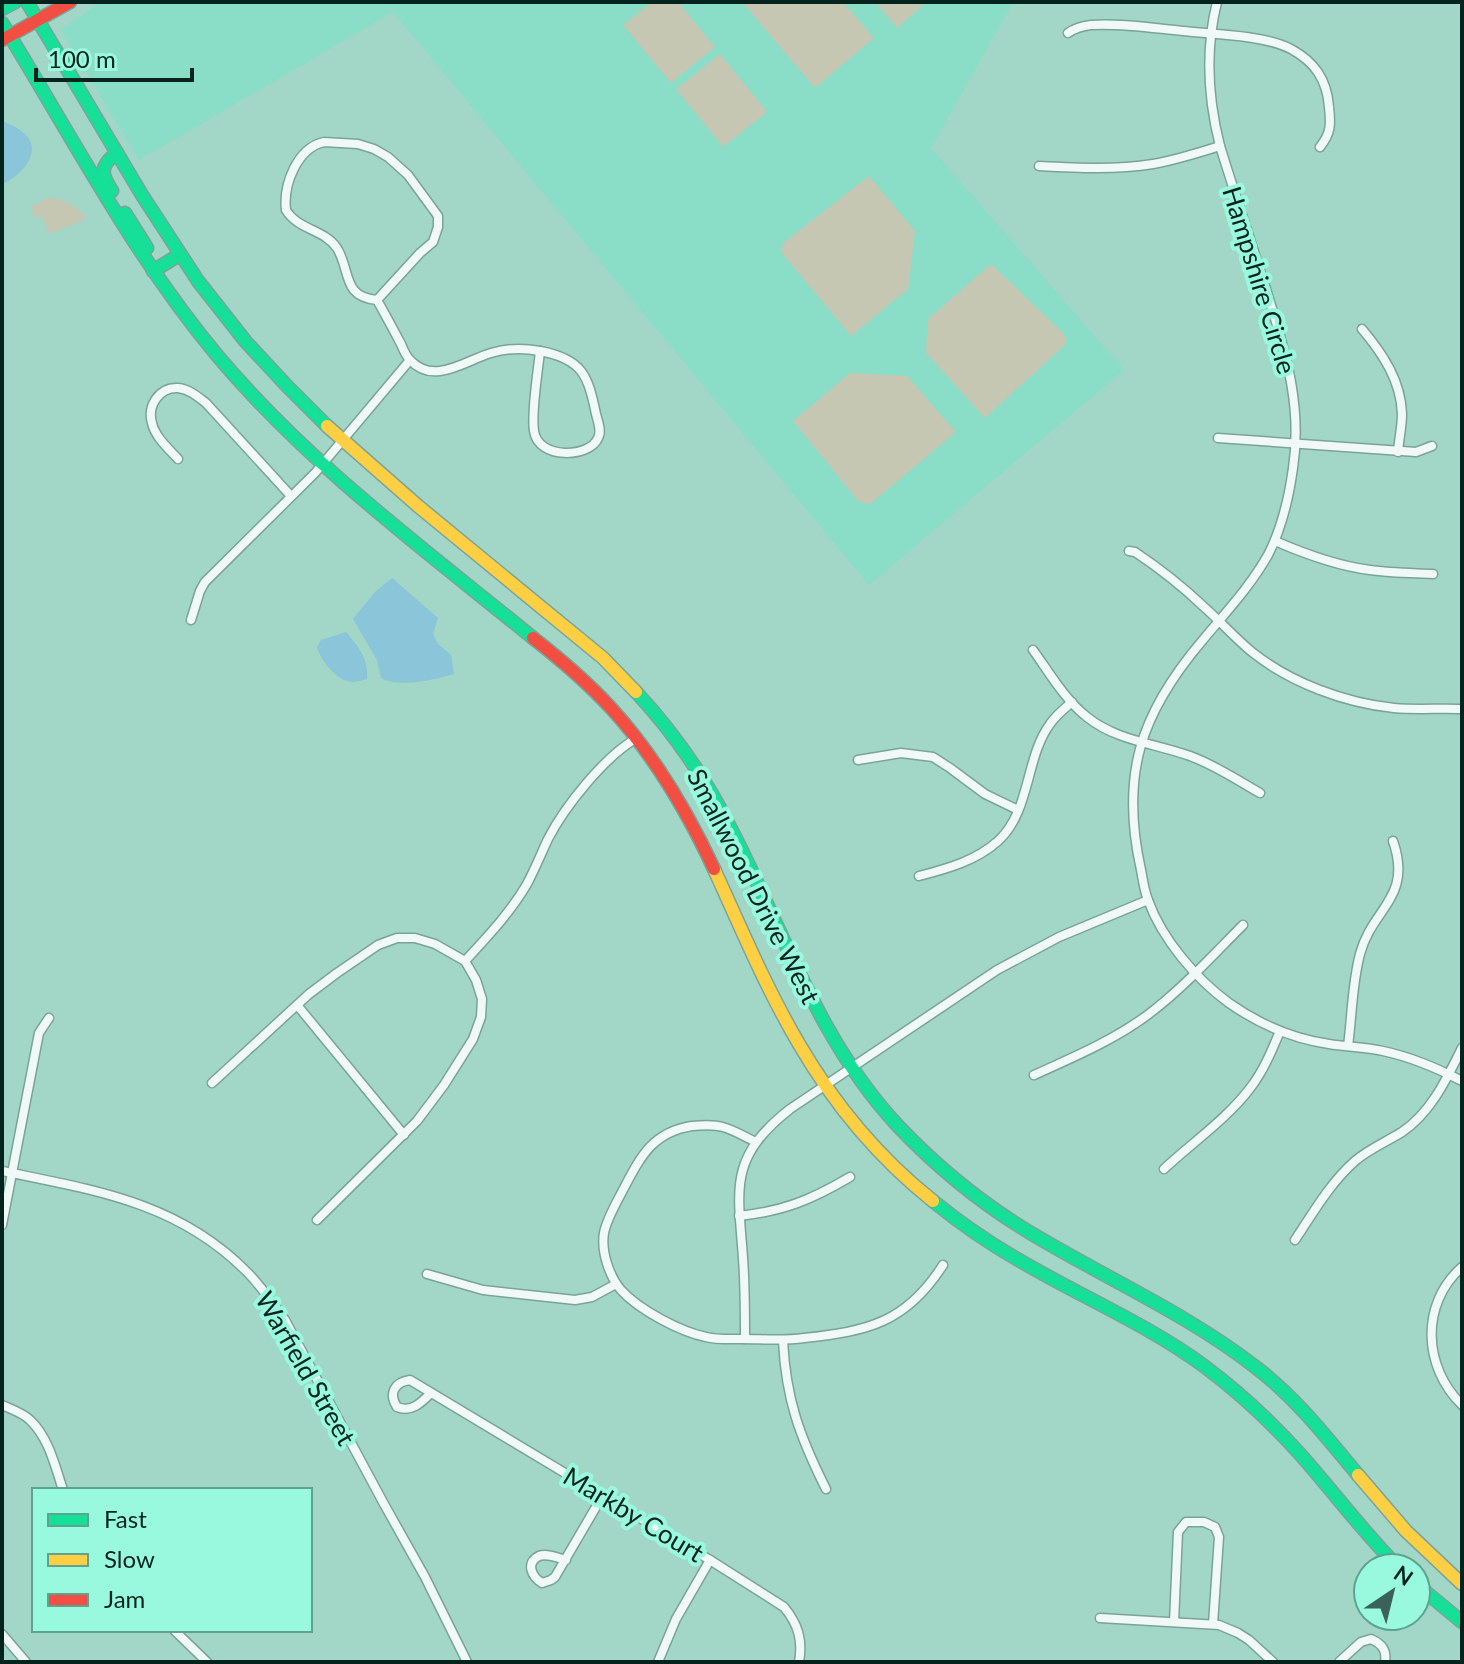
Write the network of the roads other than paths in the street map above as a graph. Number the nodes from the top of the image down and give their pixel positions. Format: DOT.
graph roads {
  1 [pos="15,2"];
  2 [pos="27,2"];
  3 [pos="70,2"];
  4 [pos="1217,2"];
  5 [pos="2,9"];
  6 [pos="38,20"];
  7 [pos="2,23"];
  8 [pos="1068,33"];
  9 [pos="1210,34"];
  10 [pos="6,38"];
  11 [pos="1220,146"];
  12 [pos="1320,147"];
  13 [pos="117,153"];
  14 [pos="1039,166"];
  15 [pos="179,255"];
  16 [pos="153,271"];
  17 [pos="377,300"];
  18 [pos="1362,329"];
  19 [pos="540,351"];
  20 [pos="410,360"];
  21 [pos="1218,438"];
  22 [pos="343,441"];
  23 [pos="1295,443"];
  24 [pos="1432,446"];
  25 [pos="1398,452"];
  26 [pos="178,459"];
  27 [pos="323,465"];
  28 [pos="291,496"];
  29 [pos="1275,541"];
  30 [pos="1129,551"];
  31 [pos="1433,574"];
  32 [pos="191,620"];
  33 [pos="1219,621"];
  34 [pos="1033,650"];
  35 [pos="1072,702"];
  36 [pos="1462,709"];
  37 [pos="637,738"];
  38 [pos="1141,743"];
  39 [pos="858,760"];
  40 [pos="1260,793"];
  41 [pos="1018,810"];
  42 [pos="1393,841"];
  43 [pos="919,876"];
  44 [pos="1148,900"];
  45 [pos="1243,925"];
  46 [pos="465,961"];
  47 [pos="1195,973"];
  48 [pos="297,1005"];
  49 [pos="49,1018"];
  50 [pos="1280,1031"];
  51 [pos="1348,1046"];
  52 [pos="1462,1048"];
  53 [pos="850,1068"];
  54 [pos="1449,1074"];
  55 [pos="1034,1075"];
  56 [pos="1462,1081"];
  57 [pos="212,1083"];
  58 [pos="825,1085"];
  59 [pos="404,1135"];
  60 [pos="756,1142"];
  61 [pos="1164,1169"];
  62 [pos="2,1171"];
  63 [pos="12,1173"];
  64 [pos="850,1177"];
  65 [pos="739,1216"];
  66 [pos="317,1220"];
  67 [pos="2,1225"];
  68 [pos="1295,1240"];
  69 [pos="943,1265"];
  70 [pos="1462,1267"];
  71 [pos="427,1274"];
  72 [pos="616,1284"];
  73 [pos="745,1339"];
  74 [pos="783,1341"];
  75 [pos="431,1393"];
  76 [pos="2,1405"];
  77 [pos="1462,1405"];
  78 [pos="62,1488"];
  79 [pos="826,1489"];
  80 [pos="603,1495"];
  81 [pos="1385,1552"];
  82 [pos="566,1560"];
  83 [pos="710,1560"];
  84 [pos="1462,1584"];
  85 [pos="1432,1597"];
  86 [pos="1100,1618"];
  87 [pos="1174,1622"];
  88 [pos="1462,1622"];
  89 [pos="1213,1624"];
  90 [pos="176,1632"];
  91 [pos="2,1634"];
  92 [pos="26,1662"];
  93 [pos="207,1662"];
  94 [pos="467,1662"];
  95 [pos="658,1662"];
  96 [pos="799,1662"];
  97 [pos="1273,1662"];
  98 [pos="1339,1662"];
  99 [pos="1385,1662"];
  1 -- 5 [label="street"];
  2 -- 6 [label="street, Smallwood Drive West"];
  3 -- 6 [label="street"];
  4 -- 9 [label="street, Hampshire Circle"];
  6 -- 10 [label="street"];
  6 -- 13 [label="street, Smallwood Drive West"];
  7 -- 10 [label="street, Smallwood Drive West"];
  8 -- 9 [label="street"];
  9 -- 11 [label="street, Hampshire Circle"];
  9 -- 12 [label="street"];
  10 -- 16 [label="street, Smallwood Drive West"];
  11 -- 14 [label="street"];
  11 -- 23 [label="street, Hampshire Circle"];
  13 -- 15 [label="street, Smallwood Drive West"];
  13 -- 16 [label="street"];
  15 -- 16 [label="street"];
  15 -- 22 [label="street, Smallwood Drive West"];
  16 -- 27 [label="street, Smallwood Drive West"];
  17 -- 17 [label="street"];
  17 -- 20 [label="street"];
  18 -- 25 [label="street"];
  19 -- 19 [label="street"];
  19 -- 20 [label="street"];
  20 -- 22 [label="street"];
  21 -- 23 [label="street"];
  22 -- 27 [label="street"];
  22 -- 53 [label="street, Smallwood Drive West"];
  23 -- 25 [label="street"];
  23 -- 29 [label="street, Hampshire Circle"];
  24 -- 25 [label="street"];
  26 -- 28 [label="street"];
  27 -- 28 [label="street"];
  27 -- 37 [label="street, Smallwood Drive West"];
  28 -- 32 [label="street"];
  29 -- 31 [label="street"];
  29 -- 33 [label="street, Hampshire Circle"];
  30 -- 33 [label="street"];
  33 -- 36 [label="street"];
  33 -- 38 [label="street, Hampshire Circle"];
  34 -- 35 [label="street"];
  35 -- 38 [label="street"];
  35 -- 41 [label="street"];
  37 -- 46 [label="street"];
  37 -- 58 [label="street, Smallwood Drive West"];
  38 -- 40 [label="street"];
  38 -- 44 [label="street, Hampshire Circle"];
  39 -- 41 [label="street"];
  41 -- 43 [label="street"];
  42 -- 51 [label="street"];
  44 -- 47 [label="street, Hampshire Circle"];
  44 -- 53 [label="street"];
  45 -- 47 [label="street"];
  46 -- 48 [label="street"];
  46 -- 59 [label="street"];
  47 -- 50 [label="street, Hampshire Circle"];
  47 -- 55 [label="street"];
  48 -- 57 [label="street"];
  48 -- 59 [label="street"];
  49 -- 63 [label="street"];
  50 -- 51 [label="street, Hampshire Circle"];
  50 -- 61 [label="street"];
  51 -- 54 [label="street, Hampshire Circle"];
  52 -- 54 [label="street"];
  53 -- 58 [label="street"];
  53 -- 84 [label="street, Smallwood Drive West"];
  54 -- 56 [label="street, Hampshire Circle"];
  54 -- 68 [label="street"];
  58 -- 60 [label="street"];
  58 -- 81 [label="street, Smallwood Drive West"];
  59 -- 66 [label="street"];
  60 -- 65 [label="street"];
  60 -- 72 [label="street"];
  62 -- 63 [label="street, Warfield Street"];
  63 -- 67 [label="street"];
  63 -- 94 [label="street, Warfield Street"];
  64 -- 65 [label="street"];
  65 -- 73 [label="street"];
  69 -- 74 [label="street"];
  70 -- 77 [label="street"];
  71 -- 72 [label="street"];
  72 -- 73 [label="street"];
  73 -- 74 [label="street"];
  74 -- 79 [label="street"];
  75 -- 75 [label="street, Markby Court"];
  75 -- 80 [label="street, Markby Court"];
  76 -- 78 [label="street"];
  80 -- 82 [label="street"];
  80 -- 83 [label="street, Markby Court"];
  83 -- 95 [label="street"];
  83 -- 96 [label="street, Markby Court"];
  85 -- 88 [label="street"];
  86 -- 87 [label="street"];
  87 -- 89 [label="street"];
  87 -- 89 [label="street"];
  89 -- 97 [label="street"];
  90 -- 93 [label="street"];
  91 -- 92 [label="street"];
  98 -- 99 [label="street"];
}
